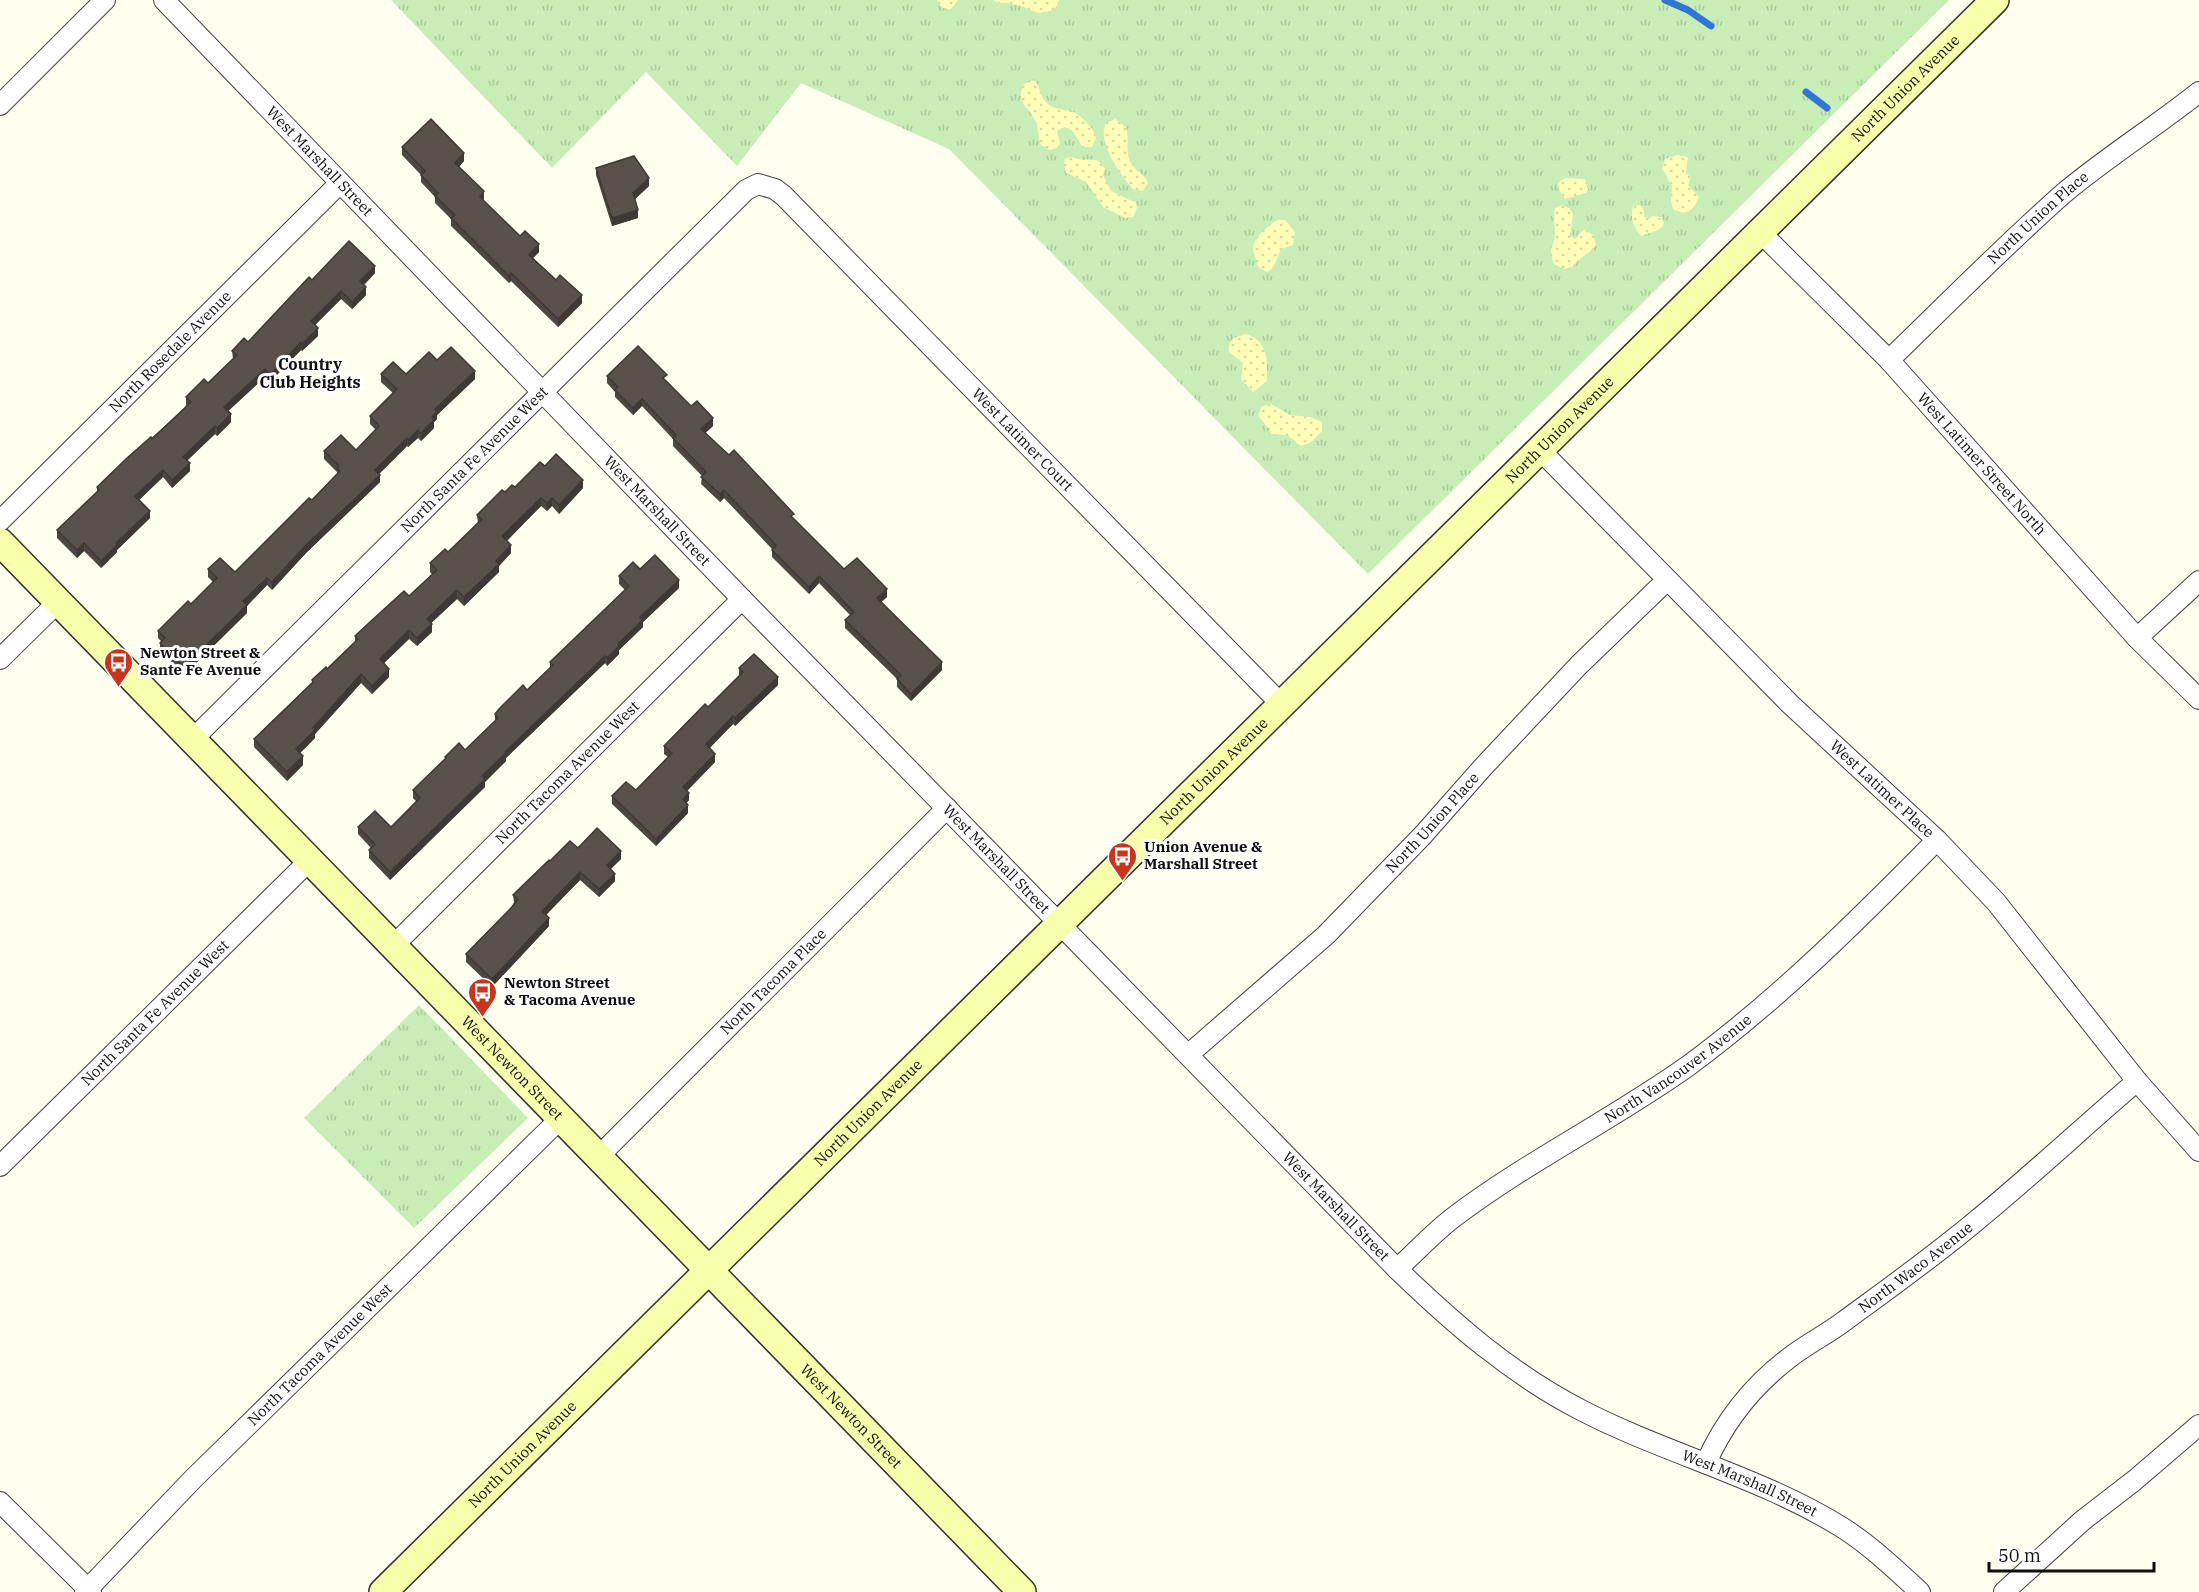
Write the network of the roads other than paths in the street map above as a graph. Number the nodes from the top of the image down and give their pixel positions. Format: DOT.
graph roads {
  1 [pos="105,0"];
  2 [pos="164,0"];
  3 [pos="1995,0"];
  4 [pos="2199,92"];
  5 [pos="0,105"];
  6 [pos="340,183"];
  7 [pos="758,184"];
  8 [pos="1760,232"];
  9 [pos="1889,360"];
  10 [pos="544,392"];
  11 [pos="1539,449"];
  12 [pos="0,521"];
  13 [pos="0,542"];
  14 [pos="1667,580"];
  15 [pos="2199,582"];
  16 [pos="742,599"];
  17 [pos="58,602"];
  18 [pos="2137,638"];
  19 [pos="0,659"];
  20 [pos="2199,699"];
  21 [pos="1282,705"];
  22 [pos="192,740"];
  23 [pos="947,808"];
  24 [pos="1937,840"];
  25 [pos="309,861"];
  26 [pos="1060,924"];
  27 [pos="393,946"];
  28 [pos="1189,1054"];
  29 [pos="2137,1081"];
  30 [pos="560,1119"];
  31 [pos="2199,1151"];
  32 [pos="598,1157"];
  33 [pos="0,1166"];
  34 [pos="1397,1269"];
  35 [pos="708,1270"];
  36 [pos="2199,1425"];
  37 [pos="1706,1463"];
  38 [pos="0,1502"];
  39 [pos="88,1591"];
  40 [pos="383,1592"];
  41 [pos="1022,1592"];
  42 [pos="1920,1592"];
  43 [pos="2004,1592"];
  1 -- 5 [label="street"];
  2 -- 6 [label="street, West Marshall Street"];
  3 -- 8 [label="street, North Union Avenue"];
  4 -- 9 [label="street, North Union Place"];
  6 -- 10 [label="street, West Marshall Street"];
  6 -- 12 [label="street, North Rosedale Avenue"];
  7 -- 10 [label="street, North Santa Fe Avenue West"];
  7 -- 21 [label="street, West Latimer Court"];
  8 -- 9 [label="street, West Latimer Street North"];
  8 -- 11 [label="street, North Union Avenue"];
  9 -- 18 [label="street, West Latimer Street North"];
  10 -- 16 [label="street, West Marshall Street"];
  10 -- 22 [label="street, North Santa Fe Avenue West"];
  11 -- 14 [label="street, West Latimer Place"];
  11 -- 21 [label="street, North Union Avenue"];
  13 -- 17 [label="street, West Newton Street"];
  14 -- 24 [label="street, West Latimer Place"];
  14 -- 28 [label="street, North Union Place"];
  15 -- 18 [label="street"];
  16 -- 23 [label="street, West Marshall Street"];
  16 -- 27 [label="street, North Tacoma Avenue West"];
  17 -- 19 [label="street"];
  17 -- 22 [label="street, West Newton Street"];
  18 -- 20 [label="street, West Latimer Street North"];
  21 -- 26 [label="street, North Union Avenue"];
  22 -- 25 [label="street, West Newton Street"];
  23 -- 26 [label="street, West Marshall Street"];
  23 -- 32 [label="street, North Tacoma Place"];
  24 -- 29 [label="street, West Latimer Place"];
  24 -- 34 [label="street, North Vancouver Avenue"];
  25 -- 27 [label="street, West Newton Street"];
  25 -- 33 [label="street, North Santa Fe Avenue West"];
  26 -- 28 [label="street, West Marshall Street"];
  26 -- 35 [label="street, North Union Avenue"];
  27 -- 30 [label="street, West Newton Street"];
  28 -- 34 [label="street, West Marshall Street"];
  29 -- 31 [label="street, West Latimer Place"];
  29 -- 37 [label="street, North Waco Avenue"];
  30 -- 32 [label="street, West Newton Street"];
  30 -- 39 [label="street, North Tacoma Avenue West"];
  32 -- 35 [label="street, West Newton Street"];
  34 -- 37 [label="street, West Marshall Street"];
  35 -- 40 [label="street, North Union Avenue"];
  35 -- 41 [label="street, West Newton Street"];
  36 -- 43 [label="street"];
  37 -- 42 [label="street, West Marshall Street"];
  38 -- 39 [label="street"];
}
